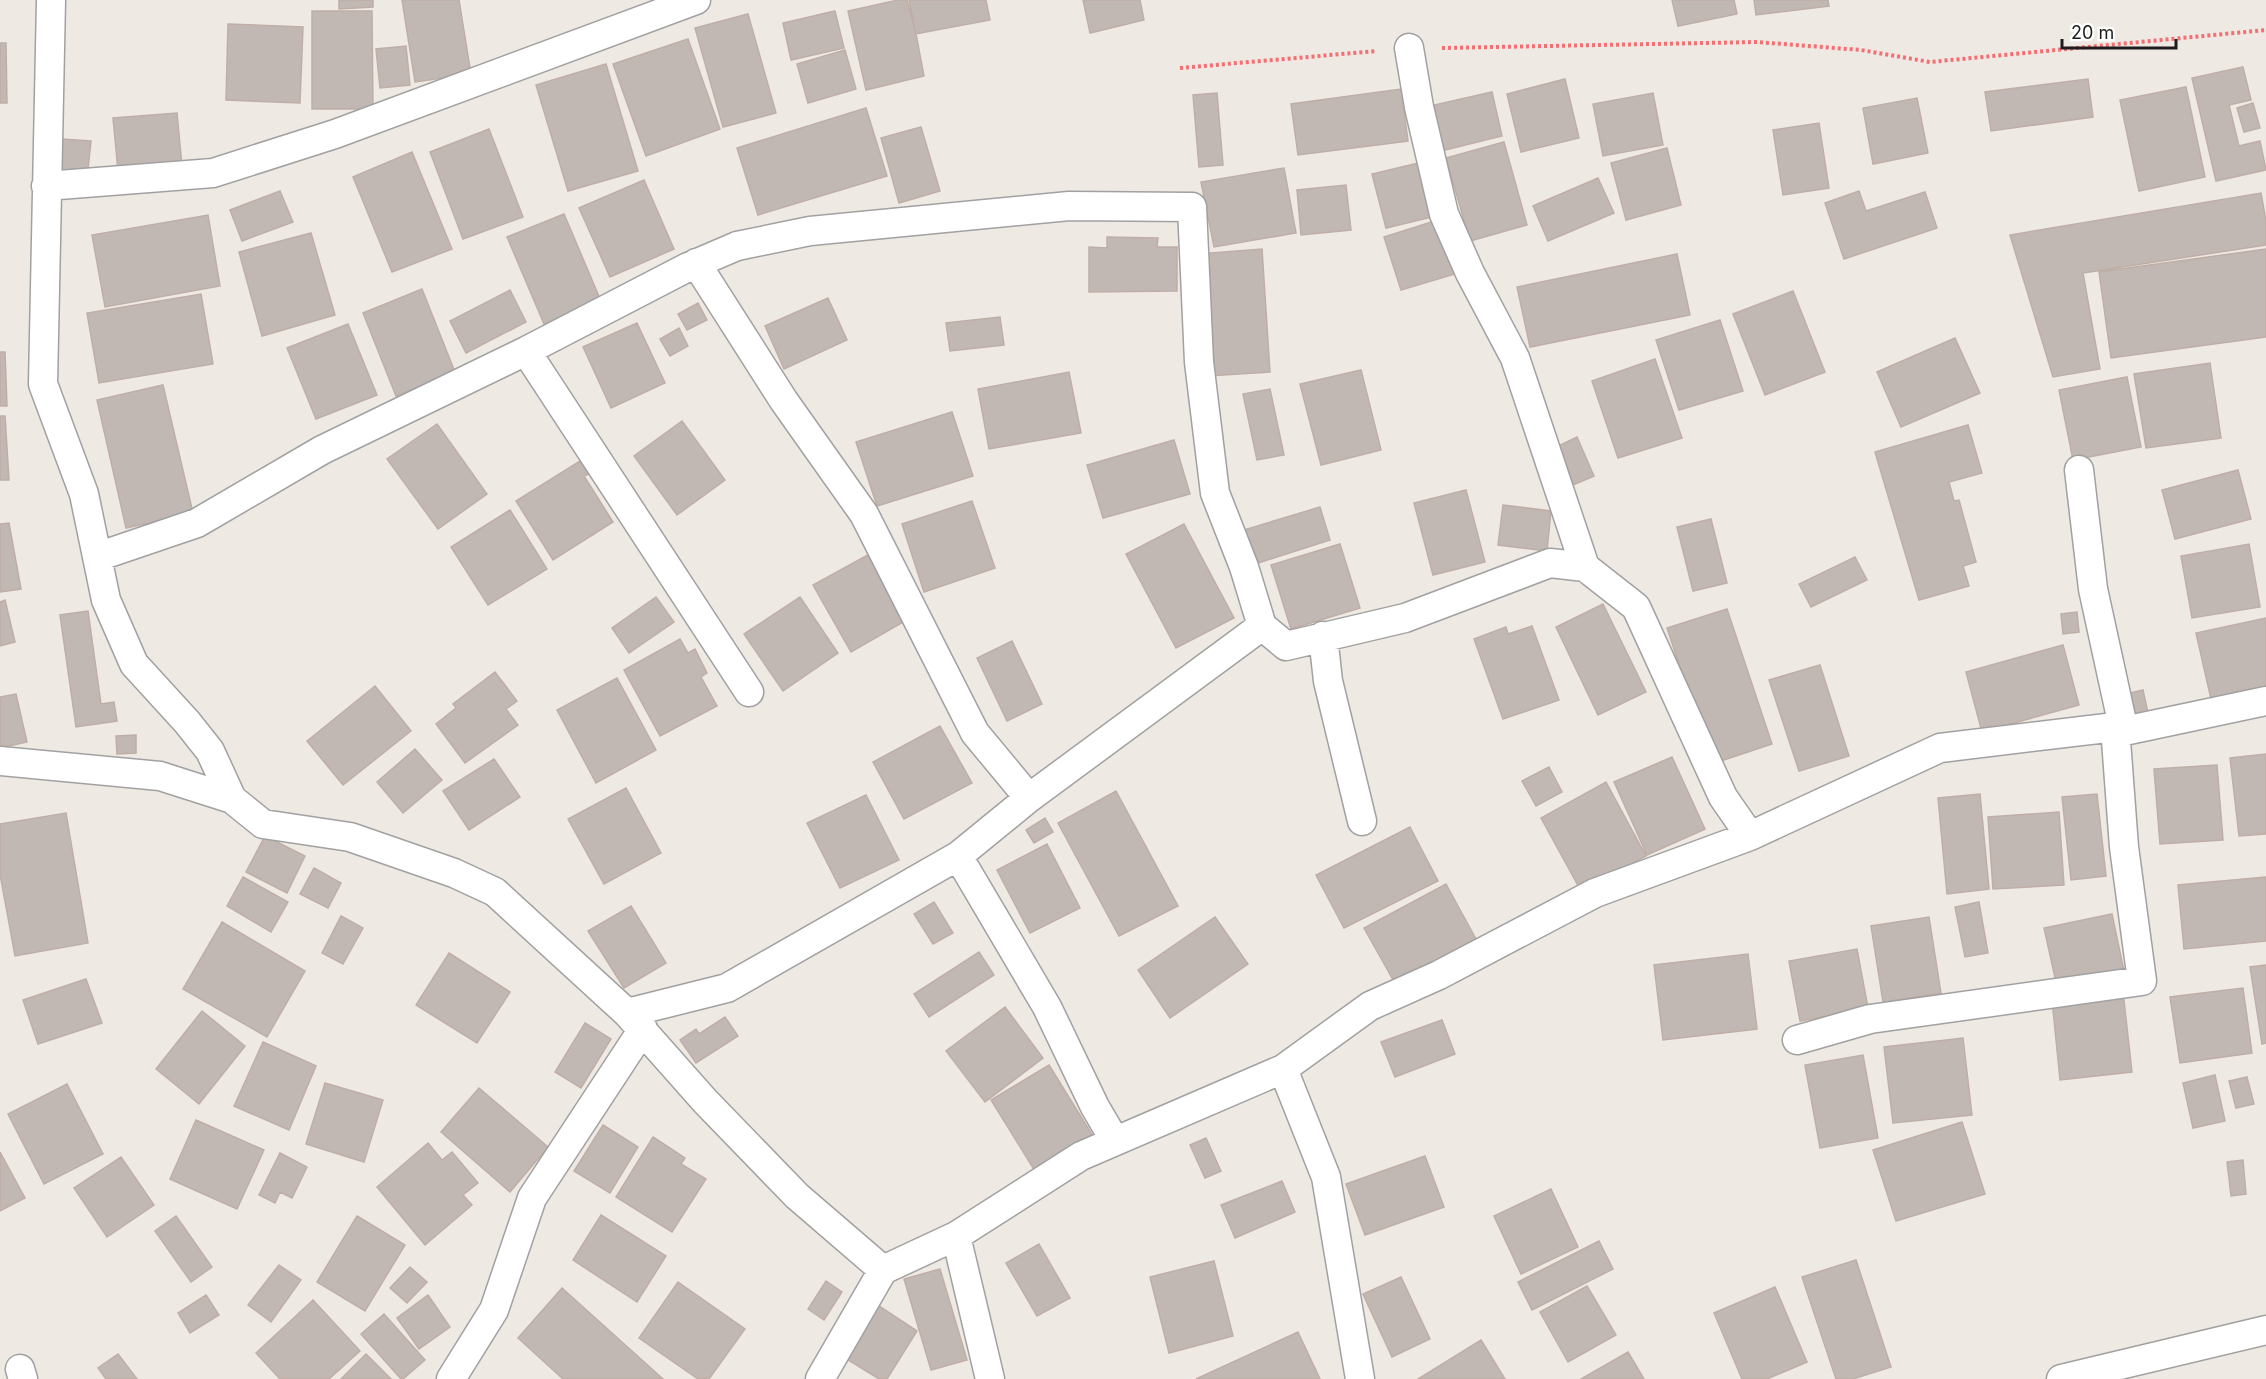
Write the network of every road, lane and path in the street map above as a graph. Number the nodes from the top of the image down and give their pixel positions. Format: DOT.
graph roads {
  1 [pos="51,0"];
  2 [pos="696,0"];
  3 [pos="2266,30"];
  4 [pos="1409,48"];
  5 [pos="1180,68"];
  6 [pos="46,186"];
  7 [pos="696,263"];
  8 [pos="526,351"];
  9 [pos="2079,470"];
  10 [pos="97,557"];
  11 [pos="1585,567"];
  12 [pos="1262,626"];
  13 [pos="1323,636"];
  14 [pos="749,692"];
  15 [pos="2266,701"];
  16 [pos="2119,729"];
  17 [pos="0,761"];
  18 [pos="1029,798"];
  19 [pos="232,799"];
  20 [pos="1362,821"];
  21 [pos="1750,836"];
  22 [pos="958,856"];
  23 [pos="635,1021"];
  24 [pos="1797,1040"];
  25 [pos="1283,1069"];
  26 [pos="1115,1142"];
  27 [pos="956,1236"];
  28 [pos="884,1270"];
  29 [pos="2266,1330"];
  30 [pos="451,1379"];
  31 [pos="819,1379"];
  32 [pos="990,1379"];
  33 [pos="1360,1379"];
  34 [pos="2061,1379"];
  1 -- 6 [label="street"];
  2 -- 6 [label="street"];
  3 -- 4 [label="path"];
  4 -- 5 [label="path"];
  4 -- 11 [label="street"];
  6 -- 10 [label="street"];
  7 -- 8 [label="street"];
  7 -- 12 [label="street"];
  7 -- 18 [label="street"];
  8 -- 10 [label="street"];
  8 -- 14 [label="street"];
  9 -- 16 [label="street"];
  10 -- 19 [label="street"];
  11 -- 13 [label="street"];
  11 -- 21 [label="street"];
  12 -- 13 [label="street"];
  12 -- 18 [label="street"];
  13 -- 20 [label="street"];
  15 -- 16 [label="street"];
  16 -- 21 [label="street"];
  16 -- 24 [label="street"];
  17 -- 19 [label="street"];
  18 -- 22 [label="street"];
  19 -- 23 [label="street"];
  21 -- 25 [label="street"];
  22 -- 23 [label="street"];
  22 -- 26 [label="street"];
  23 -- 28 [label="street"];
  23 -- 30 [label="street"];
  25 -- 26 [label="street"];
  25 -- 33 [label="street"];
  26 -- 27 [label="street"];
  27 -- 28 [label="street"];
  27 -- 32 [label="street"];
  28 -- 31 [label="street"];
  29 -- 34 [label="street"];
}
